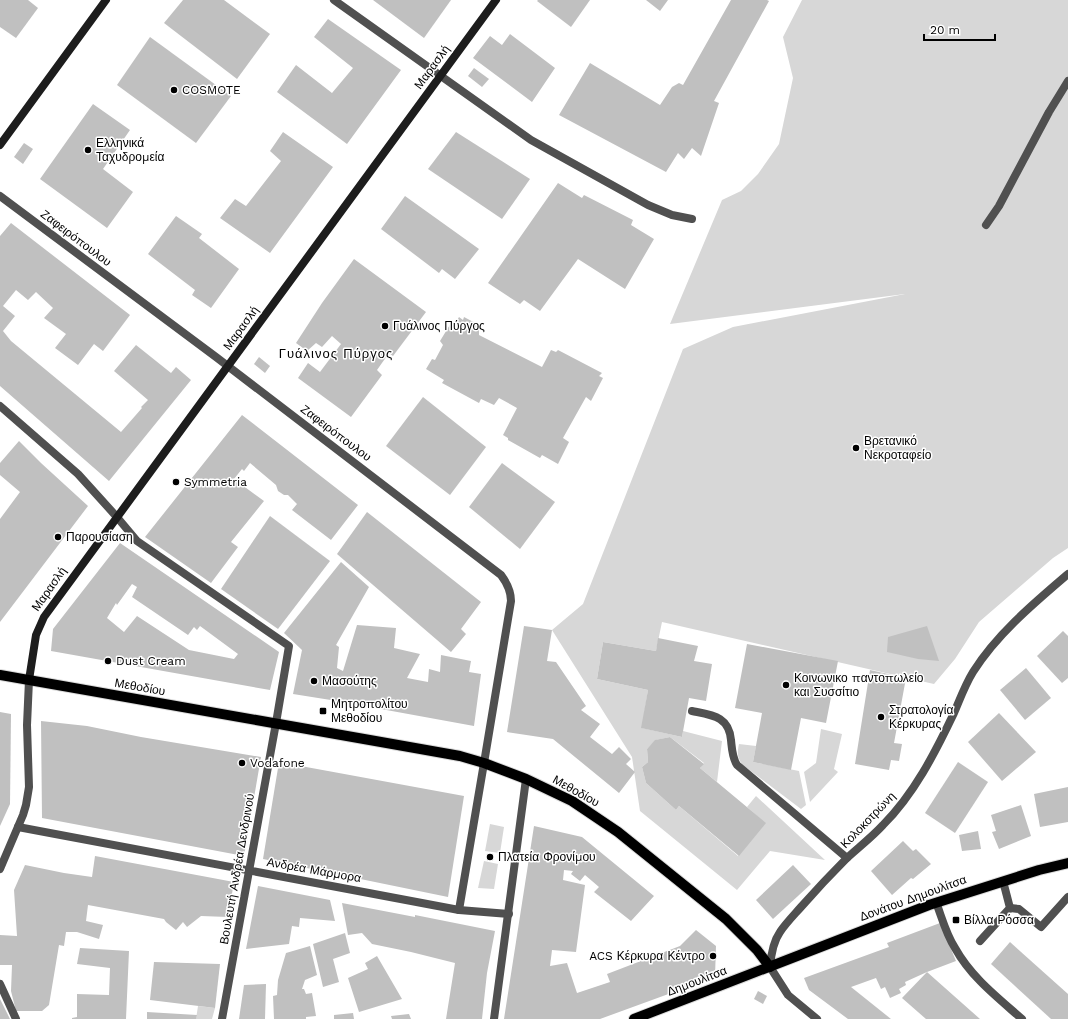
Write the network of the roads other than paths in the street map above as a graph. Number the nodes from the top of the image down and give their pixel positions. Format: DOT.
graph roads {
  1 [pos="106,0"];
  2 [pos="334,0"];
  3 [pos="496,0"];
  4 [pos="440,76"];
  5 [pos="1068,81"];
  6 [pos="0,145"];
  7 [pos="0,196"];
  8 [pos="692,219"];
  9 [pos="986,225"];
  10 [pos="228,366"];
  11 [pos="0,406"];
  12 [pos="116,516"];
  13 [pos="1068,574"];
  14 [pos="0,676"];
  15 [pos="29,680"];
  16 [pos="692,712"];
  17 [pos="276,723"];
  18 [pos="484,763"];
  19 [pos="526,779"];
  20 [pos="18,827"];
  21 [pos="847,858"];
  22 [pos="1068,863"];
  23 [pos="0,870"];
  24 [pos="250,870"];
  25 [pos="1003,881"];
  26 [pos="1068,897"];
  27 [pos="936,902"];
  28 [pos="1010,908"];
  29 [pos="460,910"];
  30 [pos="509,914"];
  31 [pos="980,941"];
  32 [pos="770,967"];
  33 [pos="0,984"];
  34 [pos="16,1019"];
  35 [pos="222,1019"];
  36 [pos="494,1019"];
  37 [pos="634,1019"];
  38 [pos="817,1019"];
  39 [pos="1022,1019"];
  1 -- 6 [label="street"];
  2 -- 4 [label="street"];
  3 -- 4 [label="street, Μαρασλή"];
  4 -- 8 [label="street"];
  4 -- 10 [label="street, Μαρασλή"];
  5 -- 9 [label="street"];
  7 -- 10 [label="street, Ζαφειρόπουλου"];
  10 -- 12 [label="street, Μαρασλή"];
  10 -- 18 [label="street, Ζαφειρόπουλου"];
  11 -- 12 [label="street"];
  12 -- 15 [label="street, Μαρασλή"];
  12 -- 17 [label="street, Βουλευτή Ανδρέα Δενδρινού"];
  13 -- 21 [label="street, Κολοκοτρώνη"];
  14 -- 15 [label="main road, Μεθοδίου"];
  15 -- 17 [label="main road, Μεθοδίου"];
  15 -- 20 [label="street"];
  16 -- 21 [label="street"];
  17 -- 18 [label="main road, Μεθοδίου"];
  17 -- 24 [label="street, Βουλευτή Ανδρέα Δενδρινού"];
  18 -- 19 [label="main road, Μεθοδίου"];
  18 -- 29 [label="street"];
  19 -- 30 [label="street"];
  19 -- 32 [label="main road, Μεθοδίου"];
  20 -- 23 [label="street"];
  20 -- 24 [label="street, Ανδρέα Μάρμορα"];
  21 -- 32 [label="street, Κολοκοτρώνη"];
  22 -- 25 [label="main road, Δονάτου Δημουλίτσα"];
  24 -- 29 [label="street, Ανδρέα Μάρμορα"];
  24 -- 35 [label="street, Βουλευτή Ανδρέα Δενδρινού"];
  25 -- 27 [label="main road, Δονάτου Δημουλίτσα"];
  25 -- 28 [label="street"];
  26 -- 28 [label="street"];
  27 -- 32 [label="main road, Δονάτου Δημουλίτσα"];
  27 -- 39 [label="street"];
  28 -- 31 [label="street"];
  29 -- 30 [label="street, Ανδρέα Μάρμορα"];
  30 -- 36 [label="street"];
  32 -- 37 [label="main road, Δημουλίτσα"];
  32 -- 38 [label="street"];
  33 -- 34 [label="street"];
}
